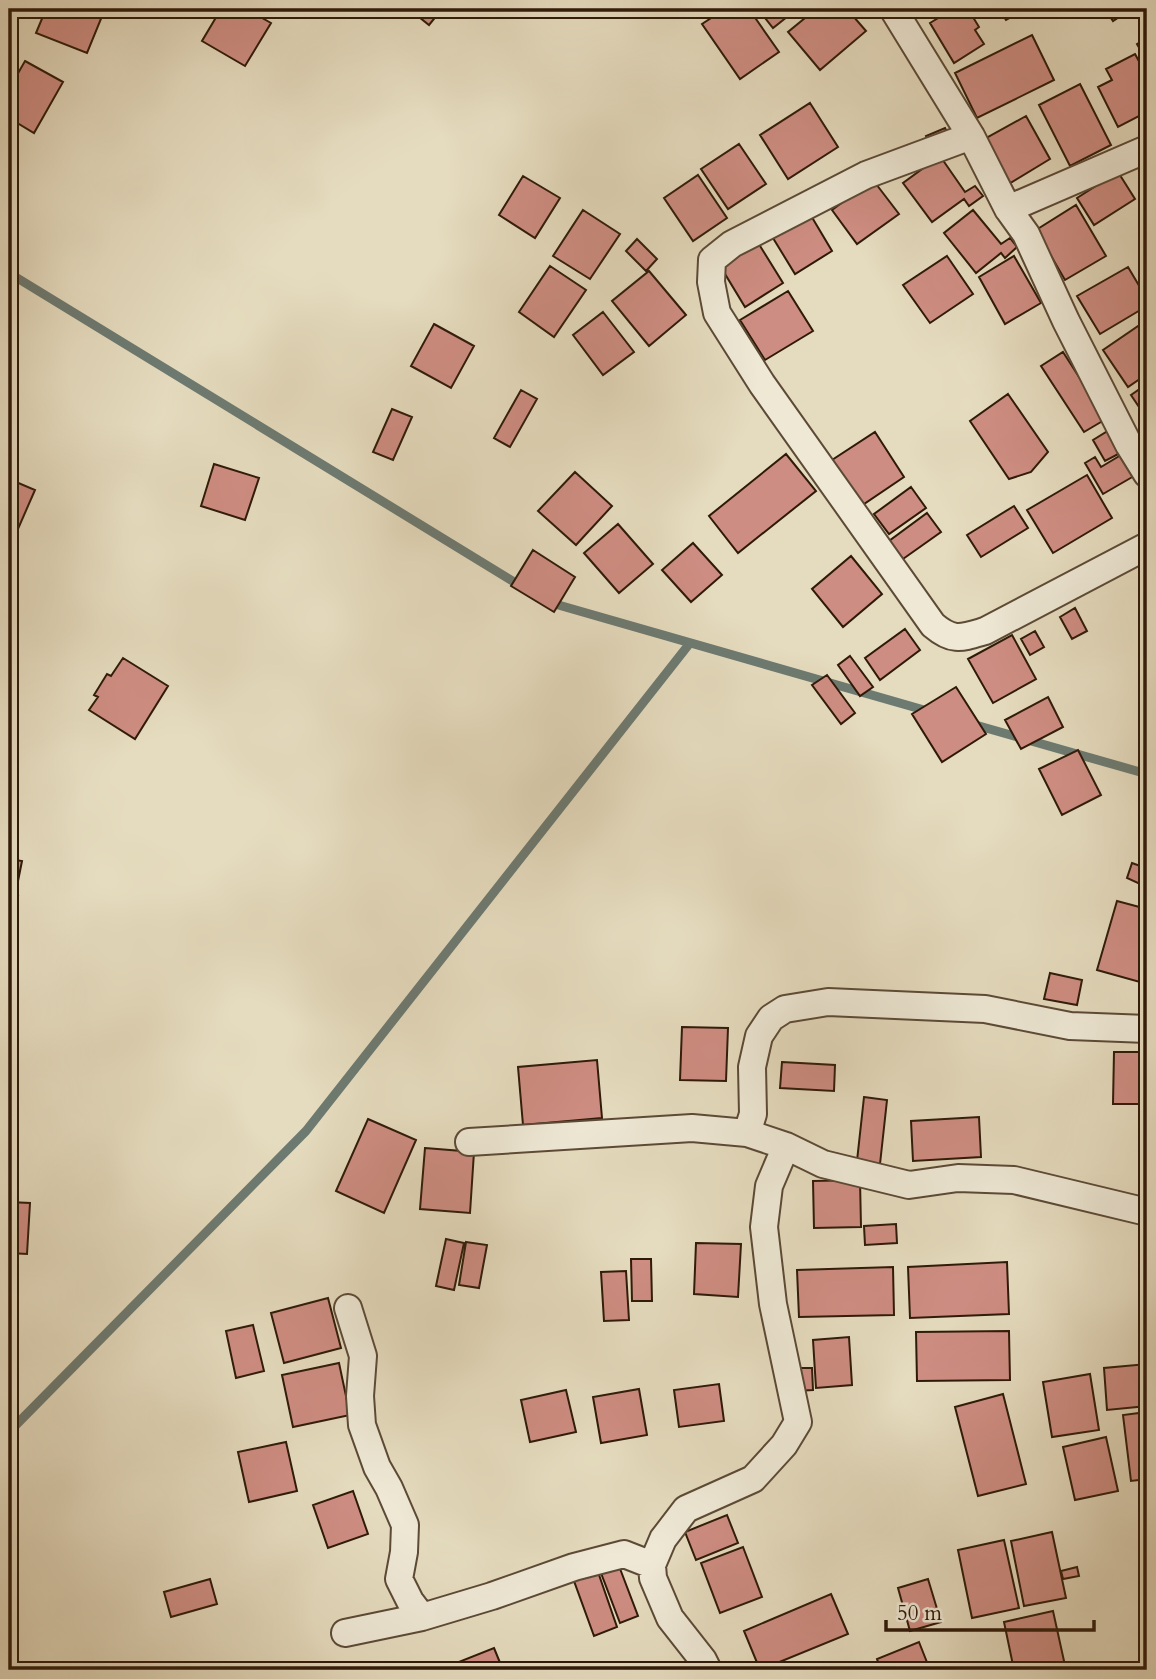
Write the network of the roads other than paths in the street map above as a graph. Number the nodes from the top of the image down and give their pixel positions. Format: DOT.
graph roads {
  1 [pos="893,9"];
  2 [pos="971,136"];
  3 [pos="1147,149"];
  4 [pos="1008,209"];
  5 [pos="1147,474"];
  6 [pos="1147,546"];
  7 [pos="1147,1029"];
  8 [pos="747,1133"];
  9 [pos="469,1142"];
  10 [pos="786,1146"];
  11 [pos="1147,1212"];
  12 [pos="348,1308"];
  13 [pos="652,1565"];
  14 [pos="422,1617"];
  15 [pos="345,1633"];
  16 [pos="708,1670"];
  1 -- 2 [label="street"];
  2 -- 4 [label="street"];
  2 -- 6 [label="street"];
  3 -- 4 [label="street"];
  4 -- 5 [label="street"];
  7 -- 8 [label="street"];
  8 -- 9 [label="street"];
  8 -- 10 [label="street"];
  10 -- 11 [label="street"];
  10 -- 13 [label="street"];
  12 -- 14 [label="street"];
  13 -- 14 [label="street"];
  13 -- 16 [label="street"];
  14 -- 15 [label="street"];
}
